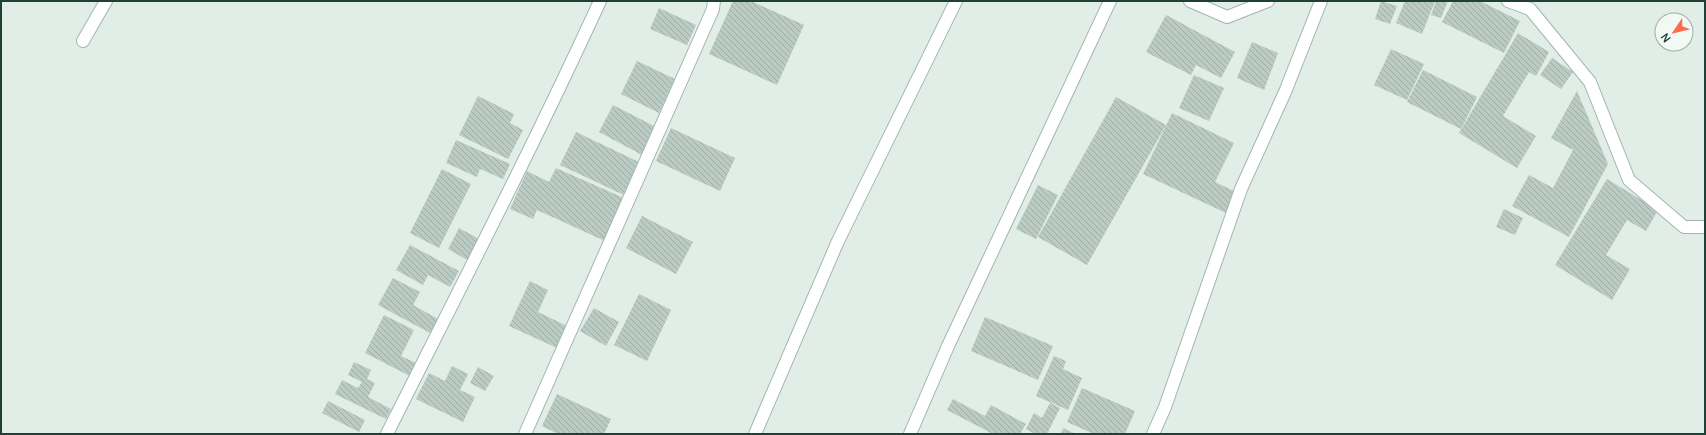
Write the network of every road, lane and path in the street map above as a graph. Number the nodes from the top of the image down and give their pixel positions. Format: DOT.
graph roads {
  1 [pos="106,1"];
  2 [pos="600,1"];
  3 [pos="714,1"];
  4 [pos="956,1"];
  5 [pos="1110,1"];
  6 [pos="1190,1"];
  7 [pos="1268,1"];
  8 [pos="1321,1"];
  9 [pos="1508,1"];
  10 [pos="83,41"];
  11 [pos="1705,227"];
  12 [pos="387,434"];
  13 [pos="525,434"];
  14 [pos="755,434"];
  15 [pos="910,434"];
  16 [pos="1153,434"];
  1 -- 10 [label="street"];
  2 -- 12 [label="street"];
  3 -- 13 [label="street"];
  4 -- 14 [label="street"];
  5 -- 15 [label="street"];
  6 -- 7 [label="street"];
  8 -- 16 [label="street"];
  9 -- 11 [label="street"];
}
